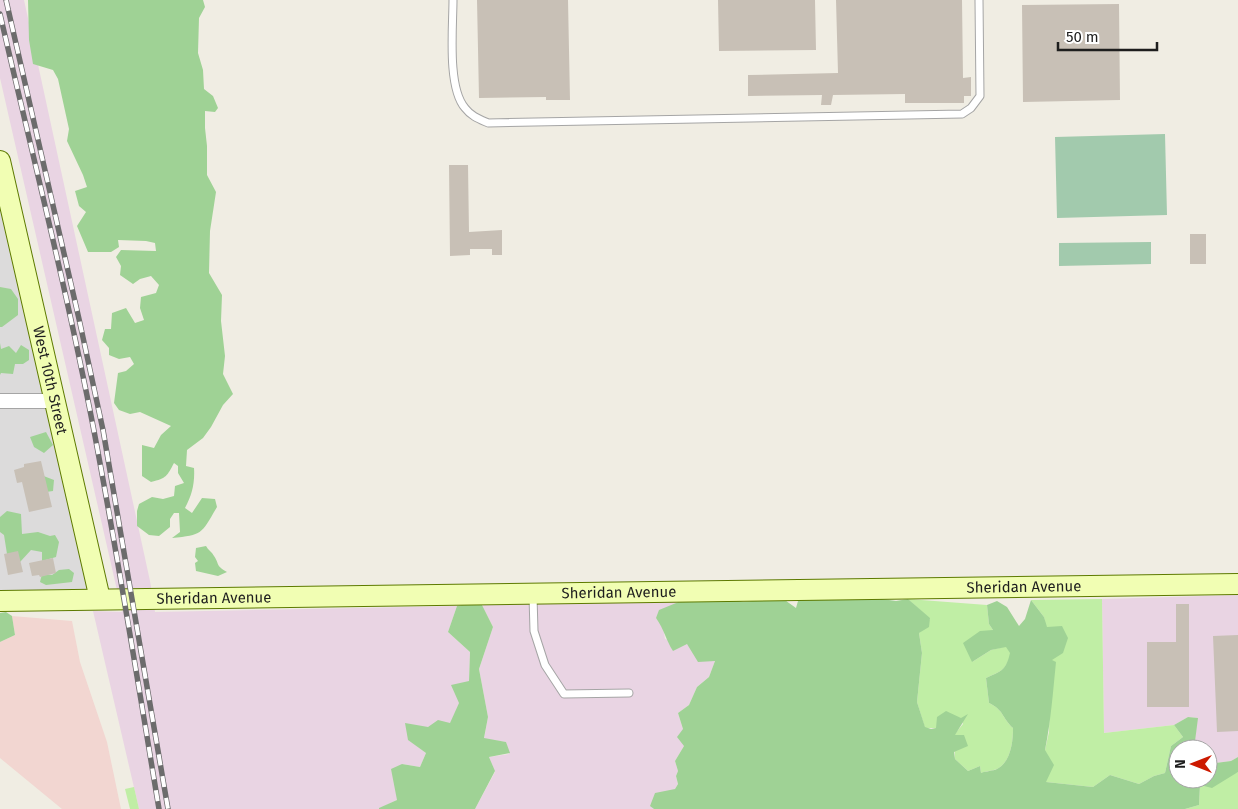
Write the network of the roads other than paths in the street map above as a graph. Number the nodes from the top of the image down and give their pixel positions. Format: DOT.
graph roads {
  1 [pos="453,0"];
  2 [pos="979,0"];
  3 [pos="0,161"];
  4 [pos="5,204"];
  5 [pos="0,401"];
  6 [pos="55,401"];
  7 [pos="1238,584"];
  8 [pos="533,593"];
  9 [pos="1,598"];
  10 [pos="100,599"];
  11 [pos="629,693"];
  1 -- 2 [label="lane"];
  3 -- 4 [label="street, West 10th Street"];
  4 -- 6 [label="street, West 10th Street"];
  5 -- 6 [label="street"];
  6 -- 10 [label="street, West 10th Street"];
  7 -- 8 [label="street, Sheridan Avenue"];
  8 -- 10 [label="street, Sheridan Avenue"];
  8 -- 11 [label="lane"];
  9 -- 10 [label="street, Sheridan Avenue"];
}
